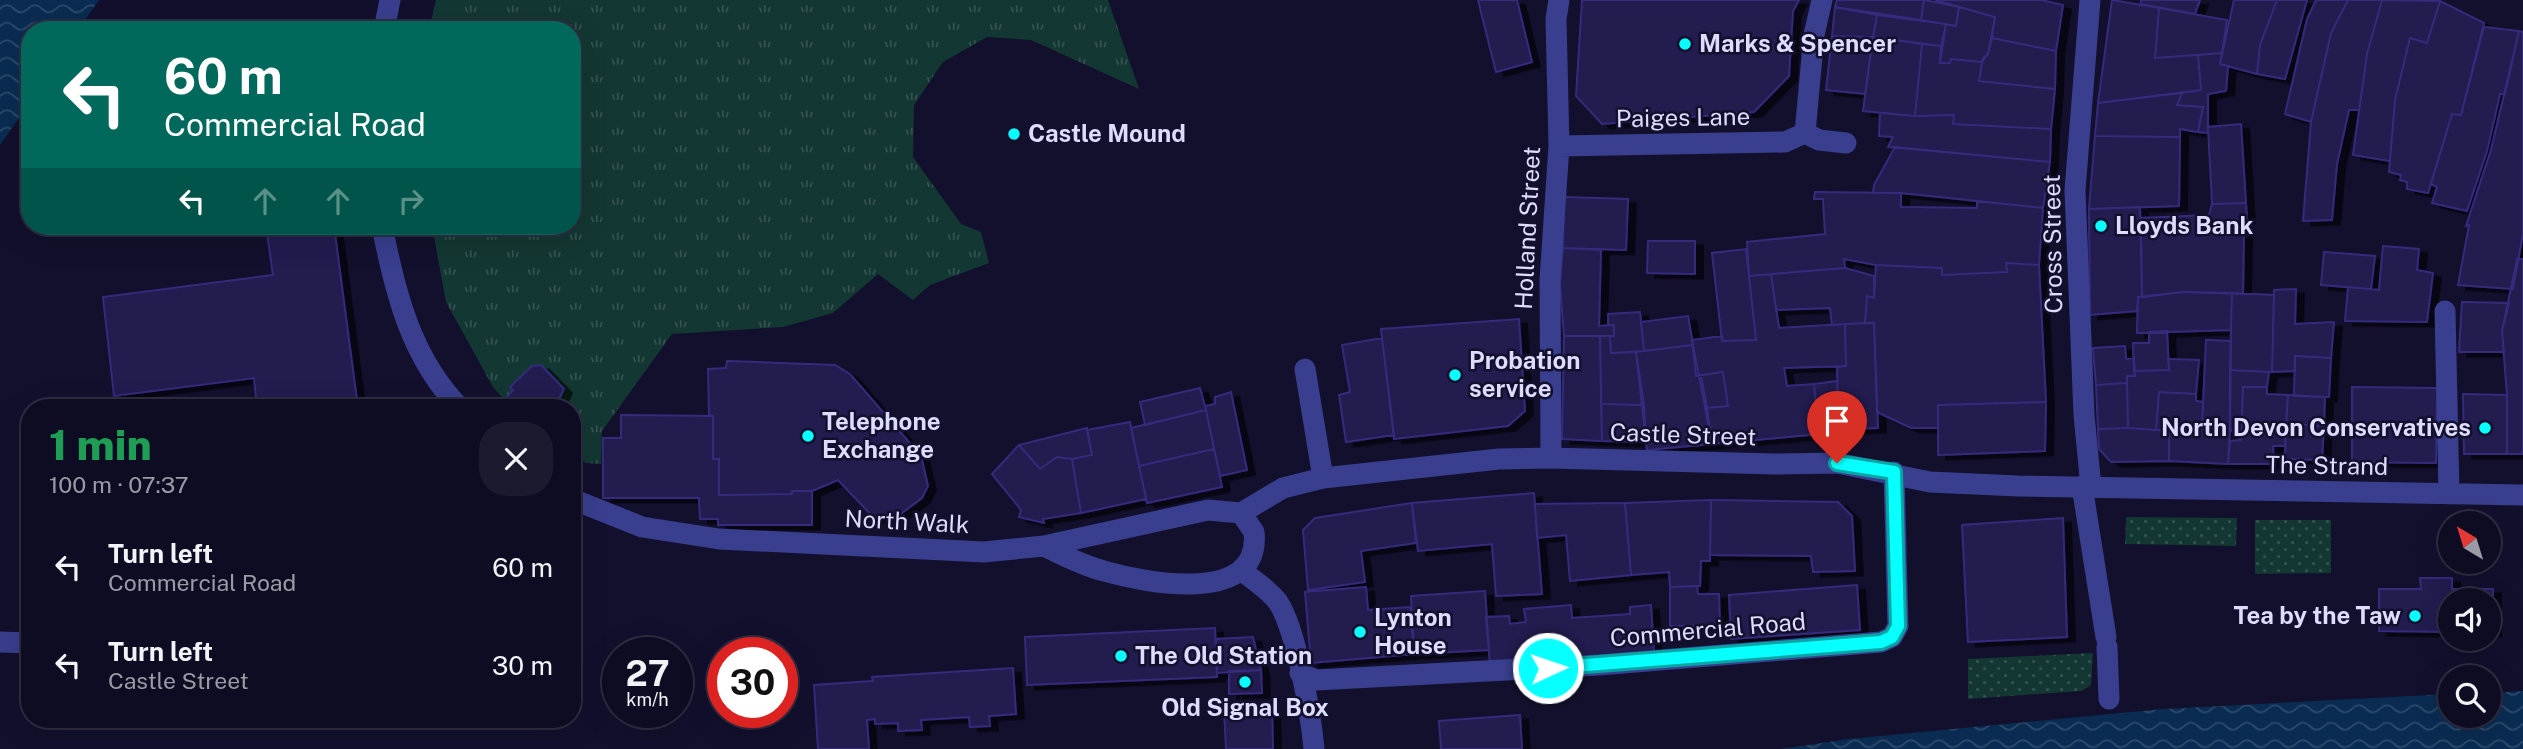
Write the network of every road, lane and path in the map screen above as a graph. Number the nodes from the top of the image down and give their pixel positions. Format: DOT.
graph roads {
  1 [pos="390,0"];
  2 [pos="1559,0"];
  3 [pos="1822,0"];
  4 [pos="2090,0"];
  5 [pos="386,21"];
  6 [pos="1805,133"];
  7 [pos="1846,143"];
  8 [pos="1559,146"];
  9 [pos="384,235"];
  10 [pos="2445,311"];
  11 [pos="1305,369"];
  12 [pos="453,399"];
  13 [pos="1550,458"];
  14 [pos="1894,472"];
  15 [pos="1323,478"];
  16 [pos="2086,486"];
  17 [pos="2130,490"];
  18 [pos="2449,494"];
  19 [pos="2523,495"];
  20 [pos="581,503"];
  21 [pos="1241,513"];
  22 [pos="1044,546"];
  23 [pos="1241,570"];
  24 [pos="0,642"];
  25 [pos="21,643"];
  26 [pos="1300,673"];
  27 [pos="2109,699"];
  28 [pos="1314,747"];
  1 -- 5 [label="street"];
  2 -- 8 [label="street, Holland Street"];
  3 -- 6 [label="street"];
  4 -- 16 [label="street, Cross Street"];
  6 -- 7 [label="street"];
  6 -- 8 [label="street, Paiges Lane"];
  8 -- 13 [label="street, Holland Street"];
  9 -- 12 [label="street"];
  10 -- 18 [label="street"];
  11 -- 15 [label="street"];
  13 -- 14 [label="street, Castle Street"];
  13 -- 15 [label="street, Castle Street"];
  14 -- 16 [label="street, Castle Street"];
  14 -- 26 [label="street, Commercial Road"];
  15 -- 21 [label="street, Castle Street"];
  16 -- 17 [label="street, Castle Street"];
  16 -- 27 [label="street, Cross Street"];
  17 -- 18 [label="street, The Strand"];
  18 -- 19 [label="street, The Strand"];
  20 -- 22 [label="street, North Walk"];
  21 -- 22 [label="street, North Walk"];
  21 -- 23 [label="street"];
  22 -- 23 [label="street"];
  23 -- 26 [label="street"];
  24 -- 25 [label="street"];
  26 -- 28 [label="street"];
}
